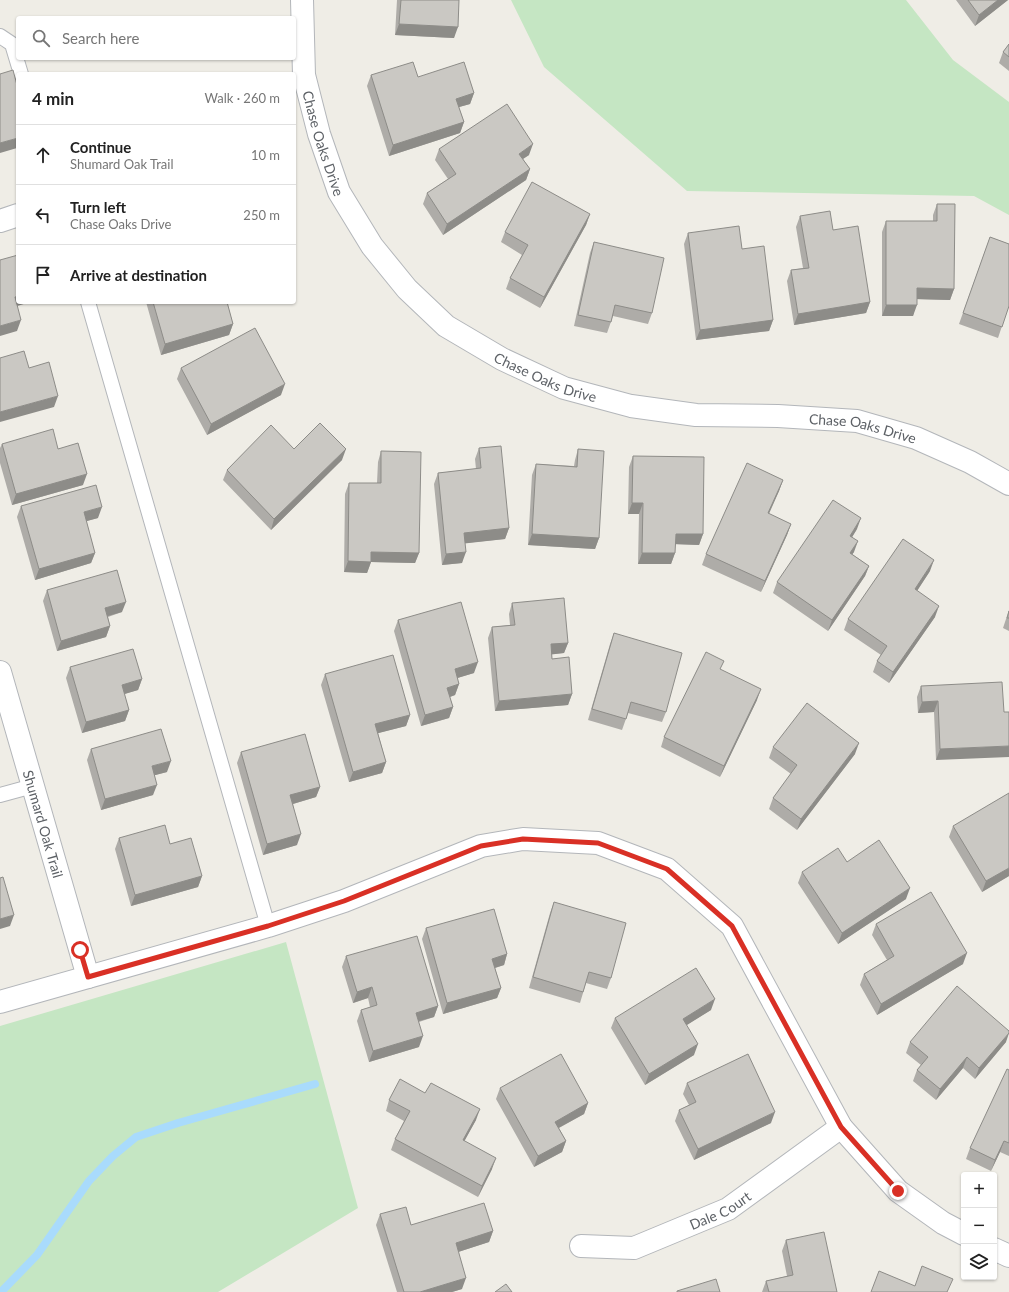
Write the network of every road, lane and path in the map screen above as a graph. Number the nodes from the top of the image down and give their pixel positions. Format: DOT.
graph roads {
  1 [pos="302,0"];
  2 [pos="0,36"];
  3 [pos="16,57"];
  4 [pos="17,60"];
  5 [pos="20,72"];
  6 [pos="16,216"];
  7 [pos="0,221"];
  8 [pos="89,304"];
  9 [pos="1009,484"];
  10 [pos="0,672"];
  11 [pos="33,786"];
  12 [pos="0,795"];
  13 [pos="268,926"];
  14 [pos="88,977"];
  15 [pos="0,1002"];
  16 [pos="841,1127"];
  17 [pos="961,1232"];
  18 [pos="581,1246"];
  19 [pos="997,1250"];
  20 [pos="1009,1256"];
  1 -- 9 [label="street, Chase Oaks Drive"];
  2 -- 3 [label="lane"];
  4 -- 5 [label="lane"];
  6 -- 7 [label="street"];
  8 -- 13 [label="lane"];
  10 -- 11 [label="street, Shumard Oak Trail"];
  11 -- 12 [label="lane"];
  11 -- 14 [label="street, Shumard Oak Trail"];
  13 -- 14 [label="street"];
  13 -- 16 [label="street"];
  14 -- 15 [label="street"];
  16 -- 17 [label="street"];
  16 -- 18 [label="street, Dale Court"];
  19 -- 20 [label="street"];
}
